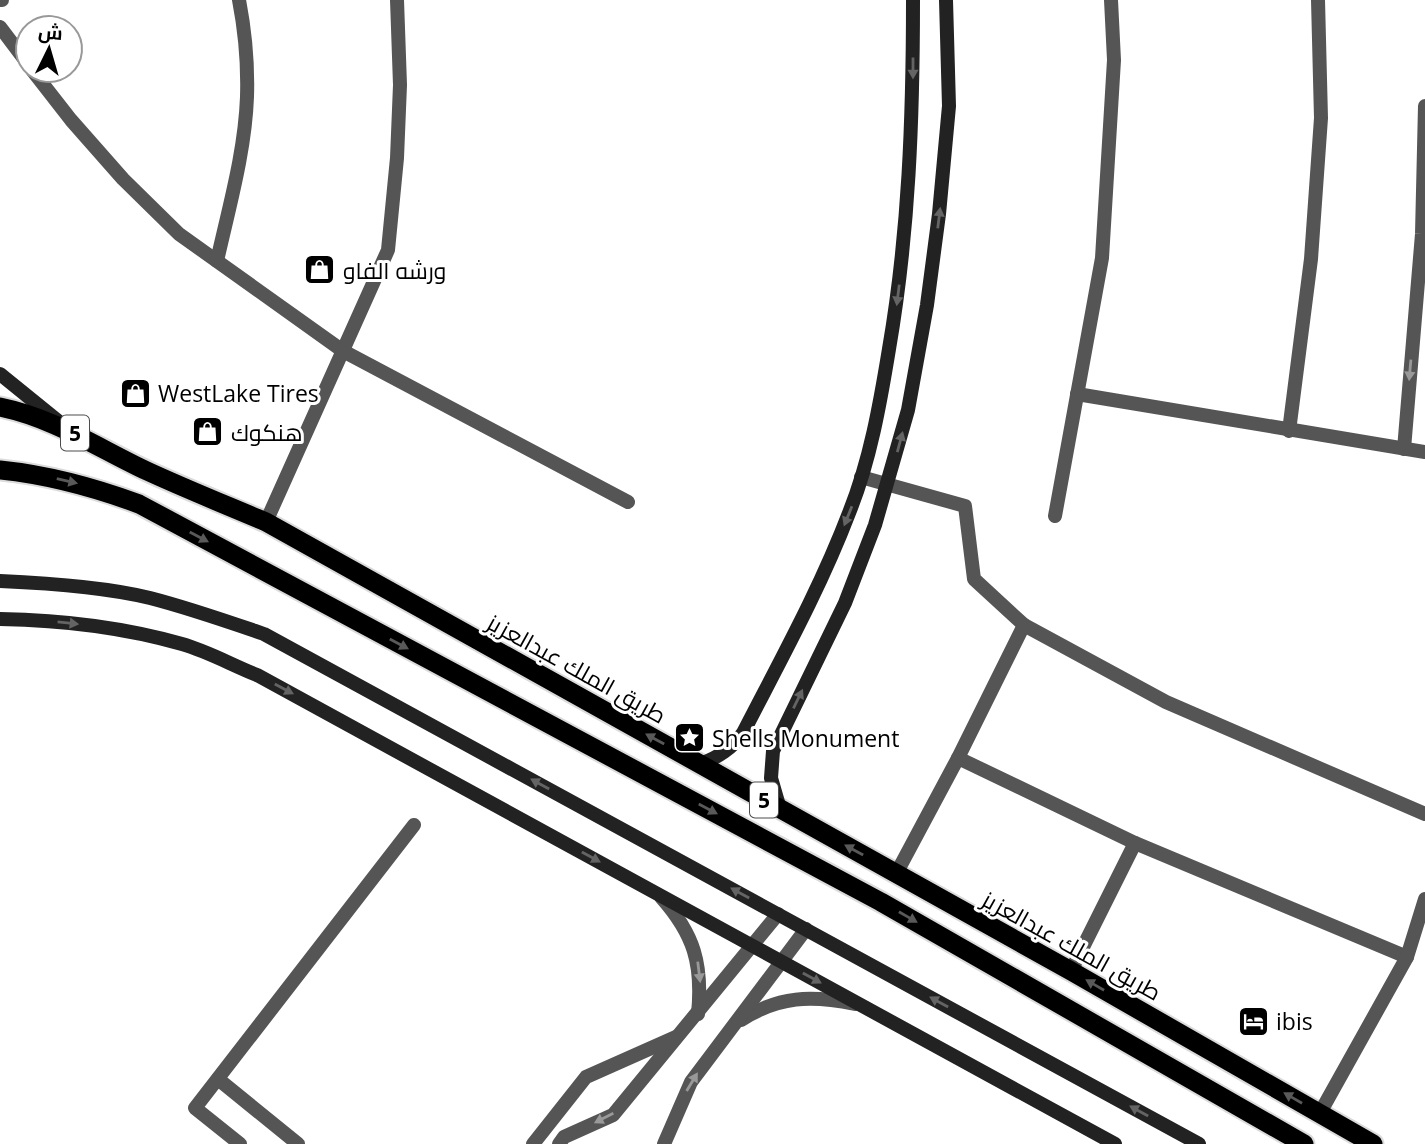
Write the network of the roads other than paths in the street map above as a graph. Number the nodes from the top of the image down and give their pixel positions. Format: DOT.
graph roads {
  1 [pos="239,0"];
  2 [pos="397,0"];
  3 [pos="912,0"];
  4 [pos="946,0"];
  5 [pos="1111,0"];
  6 [pos="1318,0"];
  7 [pos="0,27"];
  8 [pos="14,46"];
  9 [pos="44,84"];
  10 [pos="1425,106"];
  11 [pos="217,261"];
  12 [pos="343,351"];
  13 [pos="0,374"];
  14 [pos="1077,394"];
  15 [pos="0,407"];
  16 [pos="70,431"];
  17 [pos="1289,431"];
  18 [pos="1404,449"];
  19 [pos="1425,452"];
  20 [pos="0,470"];
  21 [pos="861,477"];
  22 [pos="888,485"];
  23 [pos="628,502"];
  24 [pos="1055,516"];
  25 [pos="266,522"];
  26 [pos="0,582"];
  27 [pos="0,619"];
  28 [pos="1024,625"];
  29 [pos="958,758"];
  30 [pos="700,764"];
  31 [pos="780,809"];
  32 [pos="1425,814"];
  33 [pos="414,825"];
  34 [pos="1135,844"];
  35 [pos="896,874"];
  36 [pos="657,893"];
  37 [pos="1425,899"];
  38 [pos="778,914"];
  39 [pos="806,929"];
  40 [pos="754,946"];
  41 [pos="1407,957"];
  42 [pos="780,961"];
  43 [pos="1071,971"];
  44 [pos="860,1005"];
  45 [pos="698,1014"];
  46 [pos="730,1027"];
  47 [pos="681,1035"];
  48 [pos="218,1079"];
  49 [pos="1320,1113"];
  50 [pos="240,1144"];
  51 [pos="298,1144"];
  52 [pos="533,1144"];
  53 [pos="559,1144"];
  54 [pos="664,1144"];
  55 [pos="1115,1144"];
  56 [pos="1199,1144"];
  57 [pos="1304,1144"];
  58 [pos="1373,1144"];
  1 -- 11 [label="street"];
  2 -- 12 [label="street"];
  3 -- 21 [label="main road, one-way"];
  22 -- 4 [label="main road, one-way"];
  5 -- 14 [label="street"];
  6 -- 17 [label="street"];
  7 -- 8 [label="street"];
  9 -- 11 [label="street"];
  10 -- 18 [label="street, one-way"];
  11 -- 12 [label="street"];
  12 -- 23 [label="street"];
  12 -- 25 [label="street"];
  13 -- 16 [label="main road"];
  14 -- 17 [label="street"];
  14 -- 24 [label="street"];
  15 -- 16 [label="highway, طريق الملك عبدالعزيز / 5"];
  16 -- 25 [label="highway, طريق الملك عبدالعزيز / 5"];
  17 -- 18 [label="street"];
  18 -- 19 [label="street"];
  20 -- 57 [label="highway, 5, one-way"];
  21 -- 22 [label="street"];
  21 -- 30 [label="main road, one-way"];
  22 -- 28 [label="street"];
  31 -- 22 [label="main road, one-way"];
  30 -- 25 [label="highway, طريق الملك عبدالعزيز / 5, one-way"];
  38 -- 26 [label="main road, one-way"];
  27 -- 36 [label="main road, one-way"];
  28 -- 29 [label="street"];
  28 -- 32 [label="street"];
  29 -- 34 [label="street"];
  29 -- 35 [label="street"];
  30 -- 31 [label="highway, طريق الملك عبدالعزيز / 5"];
  35 -- 31 [label="highway, طريق الملك عبدالعزيز / 5, one-way"];
  33 -- 48 [label="street"];
  34 -- 41 [label="street"];
  34 -- 43 [label="street"];
  35 -- 43 [label="highway, طريق الملك عبدالعزيز / 5"];
  36 -- 40 [label="main road"];
  36 -- 45 [label="street, one-way"];
  37 -- 41 [label="street"];
  38 -- 39 [label="main road"];
  38 -- 40 [label="street"];
  39 -- 42 [label="street"];
  56 -- 39 [label="main road, one-way"];
  40 -- 42 [label="main road"];
  40 -- 45 [label="street"];
  41 -- 49 [label="street"];
  42 -- 44 [label="main road, one-way"];
  42 -- 46 [label="street"];
  49 -- 43 [label="highway, طريق الملك عبدالعزيز / 5, one-way"];
  44 -- 46 [label="street"];
  44 -- 55 [label="main road"];
  45 -- 47 [label="street"];
  54 -- 46 [label="street, one-way"];
  47 -- 52 [label="street"];
  47 -- 53 [label="street, one-way"];
  48 -- 50 [label="street"];
  48 -- 51 [label="street"];
  49 -- 58 [label="highway, طريق الملك عبدالعزيز / 5"];
}
